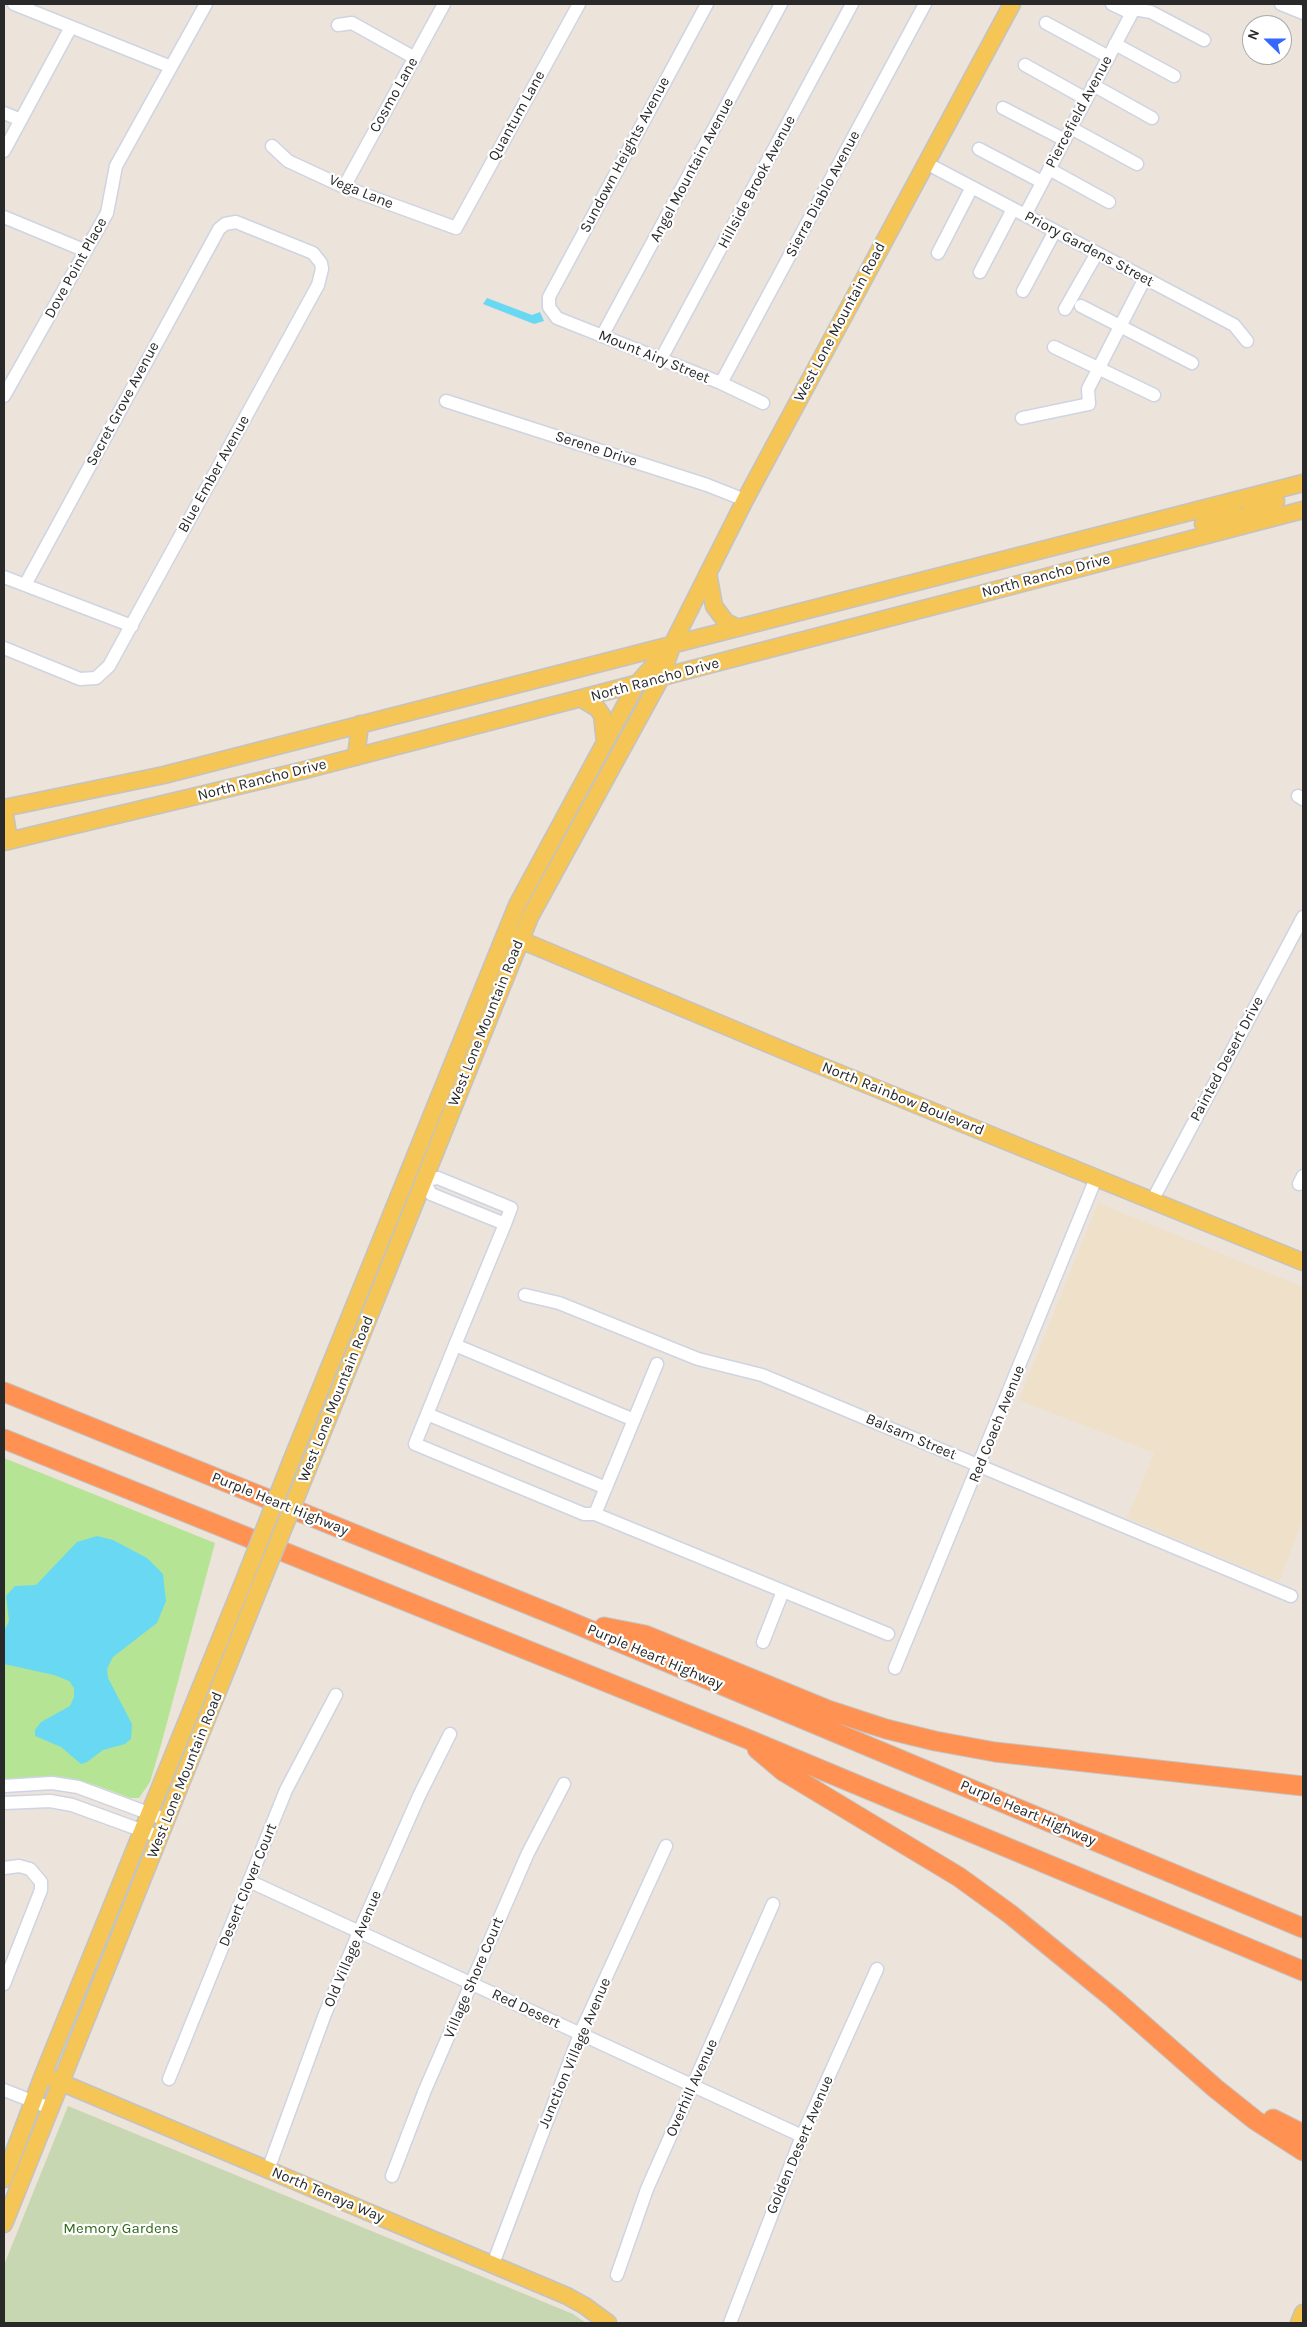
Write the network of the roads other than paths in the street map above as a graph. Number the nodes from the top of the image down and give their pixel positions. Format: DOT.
graph roads {
  1 [pos="14,4"];
  2 [pos="206,4"];
  3 [pos="444,4"];
  4 [pos="579,4"];
  5 [pos="707,4"];
  6 [pos="781,4"];
  7 [pos="852,4"];
  8 [pos="926,4"];
  9 [pos="1012,4"];
  10 [pos="1112,4"];
  11 [pos="1281,4"];
  12 [pos="1133,11"];
  13 [pos="1303,13"];
  14 [pos="1046,23"];
  15 [pos="338,25"];
  16 [pos="71,27"];
  17 [pos="1204,40"];
  18 [pos="1115,44"];
  19 [pos="1108,57"];
  20 [pos="415,58"];
  21 [pos="1024,65"];
  22 [pos="170,67"];
  23 [pos="1174,76"];
  24 [pos="1094,85"];
  25 [pos="1086,98"];
  26 [pos="1003,108"];
  27 [pos="4,113"];
  28 [pos="1152,118"];
  29 [pos="21,120"];
  30 [pos="1070,128"];
  31 [pos="1064,140"];
  32 [pos="272,146"];
  33 [pos="979,149"];
  34 [pos="4,151"];
  35 [pos="926,163"];
  36 [pos="1137,164"];
  37 [pos="1049,169"];
  38 [pos="1042,182"];
  39 [pos="344,187"];
  40 [pos="972,187"];
  41 [pos="1109,202"];
  42 [pos="1013,209"];
  43 [pos="1025,215"];
  44 [pos="4,217"];
  45 [pos="225,224"];
  46 [pos="456,228"];
  47 [pos="1055,231"];
  48 [pos="86,251"];
  49 [pos="1097,252"];
  50 [pos="938,253"];
  51 [pos="980,272"];
  52 [pos="1145,278"];
  53 [pos="1023,291"];
  54 [pos="1080,306"];
  55 [pos="549,307"];
  56 [pos="1065,309"];
  57 [pos="1120,325"];
  58 [pos="602,336"];
  59 [pos="1246,341"];
  60 [pos="1054,347"];
  61 [pos="661,359"];
  62 [pos="1192,363"];
  63 [pos="1099,367"];
  64 [pos="721,384"];
  65 [pos="1154,395"];
  66 [pos="4,396"];
  67 [pos="446,401"];
  68 [pos="763,403"];
  69 [pos="1022,418"];
  70 [pos="1303,483"];
  71 [pos="1303,489"];
  72 [pos="745,500"];
  73 [pos="1232,501"];
  74 [pos="1303,510"];
  75 [pos="1242,526"];
  76 [pos="1177,542"];
  77 [pos="708,573"];
  78 [pos="4,577"];
  79 [pos="25,585"];
  80 [pos="132,626"];
  81 [pos="736,627"];
  82 [pos="672,643"];
  83 [pos="4,648"];
  84 [pos="661,678"];
  85 [pos="636,685"];
  86 [pos="582,699"];
  87 [pos="360,724"];
  88 [pos="605,742"];
  89 [pos="356,757"];
  90 [pos="4,809"];
  91 [pos="6,841"];
  92 [pos="1303,917"];
  93 [pos="504,933"];
  94 [pos="520,940"];
  95 [pos="478,998"];
  96 [pos="493,1005"];
  97 [pos="468,1021"];
  98 [pos="484,1028"];
  99 [pos="442,1088"];
  100 [pos="457,1095"];
  101 [pos="420,1140"];
  102 [pos="436,1147"];
  103 [pos="407,1174"];
  104 [pos="1096,1178"];
  105 [pos="423,1180"];
  106 [pos="1152,1201"];
  107 [pos="505,1224"];
  108 [pos="1303,1262"];
  109 [pos="526,1295"];
  110 [pos="455,1345"];
  111 [pos="657,1364"];
  112 [pos="4,1392"];
  113 [pos="427,1414"];
  114 [pos="634,1420"];
  115 [pos="4,1439"];
  116 [pos="980,1466"];
  117 [pos="606,1488"];
  118 [pos="595,1514"];
  119 [pos="783,1591"];
  120 [pos="1291,1596"];
  121 [pos="559,1617"];
  122 [pos="888,1634"];
  123 [pos="763,1642"];
  124 [pos="895,1668"];
  125 [pos="336,1696"];
  126 [pos="450,1734"];
  127 [pos="745,1738"];
  128 [pos="564,1784"];
  129 [pos="4,1786"];
  130 [pos="1303,1786"];
  131 [pos="4,1803"];
  132 [pos="149,1813"];
  133 [pos="167,1820"];
  134 [pos="142,1830"];
  135 [pos="160,1837"];
  136 [pos="666,1846"];
  137 [pos="4,1868"];
  138 [pos="249,1881"];
  139 [pos="773,1904"];
  140 [pos="1303,1928"];
  141 [pos="359,1932"];
  142 [pos="877,1969"];
  143 [pos="1303,1971"];
  144 [pos="4,1984"];
  145 [pos="471,1984"];
  146 [pos="580,2034"];
  147 [pos="43,2075"];
  148 [pos="169,2079"];
  149 [pos="61,2083"];
  150 [pos="693,2086"];
  151 [pos="1215,2088"];
  152 [pos="4,2090"];
  153 [pos="35,2102"];
  154 [pos="50,2108"];
  155 [pos="1303,2134"];
  156 [pos="802,2136"];
  157 [pos="1303,2150"];
  158 [pos="268,2170"];
  159 [pos="392,2176"];
  160 [pos="4,2180"];
  161 [pos="4,2224"];
  162 [pos="493,2264"];
  163 [pos="617,2275"];
  164 [pos="608,2323"];
  165 [pos="730,2323"];
  1 -- 16 [label="street"];
  2 -- 22 [label="street, Dove Point Place"];
  3 -- 20 [label="street, Cosmo Lane"];
  4 -- 46 [label="street, Quantum Lane"];
  5 -- 55 [label="street, Sundown Heights Avenue"];
  6 -- 58 [label="street, Angel Mountain Avenue"];
  7 -- 61 [label="street, Hillside Brook Avenue"];
  8 -- 64 [label="street, Sierra Diablo Avenue"];
  9 -- 35 [label="main road, West Lone Mountain Road"];
  10 -- 12 [label="street"];
  11 -- 13 [label="street"];
  12 -- 17 [label="street"];
  12 -- 18 [label="street, Piercefield Avenue"];
  14 -- 19 [label="street"];
  15 -- 20 [label="street"];
  16 -- 22 [label="street"];
  16 -- 29 [label="street"];
  18 -- 19 [label="street, Piercefield Avenue"];
  18 -- 23 [label="street"];
  19 -- 24 [label="street, Piercefield Avenue"];
  20 -- 39 [label="street, Cosmo Lane"];
  21 -- 25 [label="street"];
  22 -- 48 [label="street, Dove Point Place"];
  24 -- 25 [label="street, Piercefield Avenue"];
  24 -- 28 [label="street"];
  25 -- 30 [label="street, Piercefield Avenue"];
  26 -- 31 [label="street"];
  27 -- 29 [label="street"];
  29 -- 34 [label="street"];
  30 -- 31 [label="street, Piercefield Avenue"];
  30 -- 36 [label="street"];
  31 -- 37 [label="street, Piercefield Avenue"];
  32 -- 39 [label="street, Vega Lane"];
  33 -- 38 [label="street"];
  35 -- 40 [label="street, Priory Gardens Street"];
  35 -- 72 [label="main road, West Lone Mountain Road"];
  37 -- 38 [label="street, Piercefield Avenue"];
  37 -- 41 [label="street"];
  38 -- 43 [label="street, Piercefield Avenue"];
  39 -- 46 [label="street, Vega Lane"];
  40 -- 42 [label="street, Priory Gardens Street"];
  40 -- 50 [label="street"];
  42 -- 43 [label="street, Priory Gardens Street"];
  42 -- 51 [label="street"];
  43 -- 47 [label="street, Priory Gardens Street"];
  44 -- 48 [label="street"];
  45 -- 79 [label="street, Secret Grove Avenue"];
  45 -- 80 [label="street, Blue Ember Avenue"];
  47 -- 49 [label="street, Priory Gardens Street"];
  47 -- 53 [label="street"];
  48 -- 66 [label="street, Dove Point Place"];
  49 -- 52 [label="street, Priory Gardens Street"];
  49 -- 56 [label="street"];
  52 -- 57 [label="street"];
  52 -- 59 [label="street, Priory Gardens Street"];
  54 -- 57 [label="street"];
  55 -- 58 [label="street, Mount Airy Street"];
  57 -- 62 [label="street"];
  57 -- 63 [label="street"];
  58 -- 61 [label="street, Mount Airy Street"];
  60 -- 63 [label="street"];
  61 -- 64 [label="street, Mount Airy Street"];
  63 -- 65 [label="street"];
  63 -- 69 [label="street"];
  64 -- 68 [label="street, Mount Airy Street"];
  67 -- 72 [label="street, Serene Drive"];
  70 -- 73 [label="main road, North Rancho Drive"];
  71 -- 75 [label="main road"];
  72 -- 77 [label="main road, West Lone Mountain Road"];
  73 -- 76 [label="main road"];
  73 -- 81 [label="main road, North Rancho Drive"];
  74 -- 75 [label="main road, North Rancho Drive"];
  75 -- 76 [label="main road, North Rancho Drive"];
  76 -- 84 [label="main road, North Rancho Drive"];
  77 -- 81 [label="main road"];
  77 -- 82 [label="main road, West Lone Mountain Road"];
  78 -- 79 [label="street"];
  79 -- 80 [label="street"];
  80 -- 83 [label="street, Blue Ember Avenue"];
  81 -- 82 [label="main road, North Rancho Drive"];
  82 -- 84 [label="main road, West Lone Mountain Road"];
  82 -- 85 [label="main road, West Lone Mountain Road"];
  82 -- 87 [label="main road, North Rancho Drive"];
  84 -- 85 [label="main road, North Rancho Drive"];
  84 -- 94 [label="main road, West Lone Mountain Road"];
  85 -- 86 [label="main road, North Rancho Drive"];
  85 -- 88 [label="main road, West Lone Mountain Road"];
  86 -- 88 [label="main road"];
  86 -- 89 [label="main road, North Rancho Drive"];
  87 -- 89 [label="main road"];
  87 -- 90 [label="main road, North Rancho Drive"];
  88 -- 93 [label="main road, West Lone Mountain Road"];
  89 -- 91 [label="main road, North Rancho Drive"];
  90 -- 91 [label="main road"];
  92 -- 106 [label="street, Painted Desert Drive"];
  93 -- 94 [label="main road, North Rainbow Boulevard"];
  93 -- 95 [label="main road, West Lone Mountain Road"];
  94 -- 96 [label="main road, West Lone Mountain Road"];
  94 -- 104 [label="main road, North Rainbow Boulevard"];
  95 -- 96 [label="main road"];
  95 -- 97 [label="main road, West Lone Mountain Road"];
  96 -- 98 [label="main road, West Lone Mountain Road"];
  97 -- 98 [label="main road"];
  97 -- 99 [label="main road, West Lone Mountain Road"];
  98 -- 100 [label="main road, West Lone Mountain Road"];
  99 -- 100 [label="main road"];
  99 -- 101 [label="main road, West Lone Mountain Road"];
  100 -- 102 [label="main road, West Lone Mountain Road"];
  101 -- 102 [label="main road"];
  101 -- 103 [label="main road, West Lone Mountain Road"];
  102 -- 105 [label="main road, West Lone Mountain Road"];
  103 -- 105 [label="main road"];
  103 -- 132 [label="main road, West Lone Mountain Road, bridge"];
  104 -- 106 [label="main road, North Rainbow Boulevard"];
  104 -- 116 [label="street, Red Coach Avenue"];
  105 -- 107 [label="street"];
  105 -- 107 [label="street"];
  105 -- 133 [label="main road, West Lone Mountain Road, bridge"];
  106 -- 108 [label="main road, North Rainbow Boulevard"];
  107 -- 110 [label="street"];
  109 -- 116 [label="street, Balsam Street"];
  110 -- 113 [label="street"];
  110 -- 114 [label="street"];
  111 -- 114 [label="street"];
  112 -- 121 [label="highway, Purple Heart Highway"];
  113 -- 117 [label="street"];
  113 -- 118 [label="street"];
  114 -- 117 [label="street"];
  115 -- 127 [label="highway"];
  116 -- 120 [label="street, Balsam Street"];
  116 -- 124 [label="street, Red Coach Avenue"];
  117 -- 118 [label="street"];
  118 -- 119 [label="street"];
  119 -- 122 [label="street"];
  119 -- 123 [label="street"];
  121 -- 130 [label="highway"];
  121 -- 140 [label="highway, Purple Heart Highway"];
  125 -- 138 [label="street, Desert Clover Court"];
  126 -- 141 [label="street, Old Village Avenue"];
  127 -- 143 [label="highway"];
  127 -- 151 [label="highway"];
  128 -- 145 [label="street, Village Shore Court"];
  129 -- 132 [label="street"];
  131 -- 134 [label="street"];
  132 -- 133 [label="street"];
  132 -- 134 [label="main road, West Lone Mountain Road"];
  133 -- 135 [label="main road, West Lone Mountain Road"];
  134 -- 135 [label="street"];
  134 -- 147 [label="main road, West Lone Mountain Road"];
  135 -- 149 [label="main road, West Lone Mountain Road"];
  136 -- 146 [label="street, Junction Village Avenue"];
  137 -- 144 [label="street"];
  138 -- 141 [label="street, Red Desert"];
  138 -- 148 [label="street, Desert Clover Court"];
  139 -- 150 [label="street, Overhill Avenue"];
  141 -- 145 [label="street, Red Desert"];
  141 -- 158 [label="street, Old Village Avenue"];
  142 -- 156 [label="street, Golden Desert Avenue"];
  145 -- 146 [label="street, Red Desert"];
  145 -- 159 [label="street, Village Shore Court"];
  146 -- 150 [label="street, Red Desert"];
  146 -- 162 [label="street, Junction Village Avenue"];
  147 -- 149 [label="main road, North Tenaya Way"];
  147 -- 153 [label="main road, West Lone Mountain Road"];
  149 -- 154 [label="main road, West Lone Mountain Road"];
  149 -- 158 [label="main road, North Tenaya Way"];
  150 -- 156 [label="street, Red Desert"];
  150 -- 163 [label="street, Overhill Avenue"];
  151 -- 155 [label="highway"];
  151 -- 157 [label="highway"];
  152 -- 153 [label="street"];
  153 -- 154 [label="street"];
  153 -- 160 [label="main road, West Lone Mountain Road"];
  154 -- 161 [label="main road, West Lone Mountain Road"];
  156 -- 165 [label="street, Golden Desert Avenue"];
  158 -- 162 [label="main road, North Tenaya Way"];
  162 -- 164 [label="main road, North Tenaya Way"];
}
